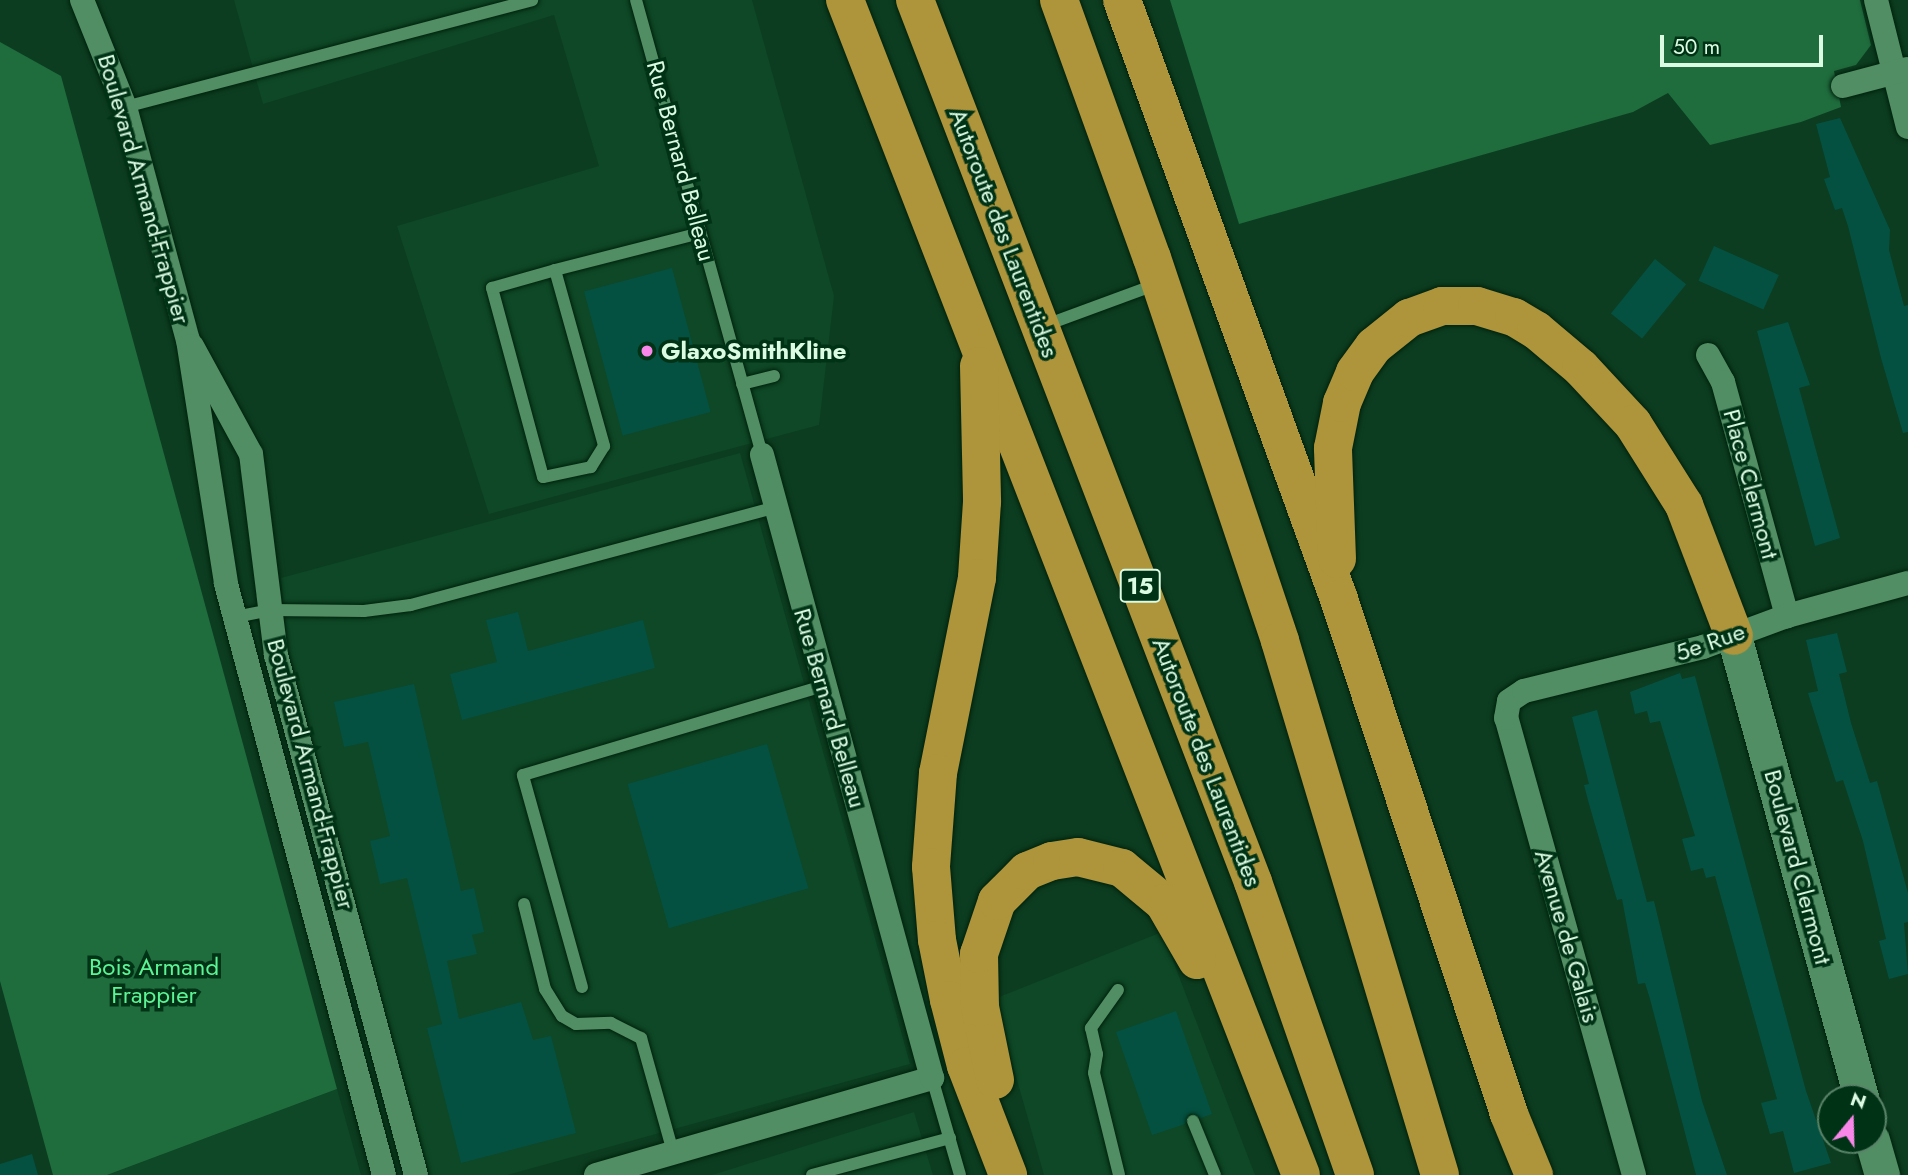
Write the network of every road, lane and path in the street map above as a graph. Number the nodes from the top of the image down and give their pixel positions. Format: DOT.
graph roads {
  1 [pos="82,0"];
  2 [pos="532,0"];
  3 [pos="636,0"];
  4 [pos="845,0"];
  5 [pos="915,0"];
  6 [pos="1059,0"];
  7 [pos="1122,0"];
  8 [pos="1145,0"];
  9 [pos="1876,0"];
  10 [pos="1901,71"];
  11 [pos="1843,86"];
  12 [pos="125,107"];
  13 [pos="1908,127"];
  14 [pos="1176,142"];
  15 [pos="700,233"];
  16 [pos="555,270"];
  17 [pos="1161,283"];
  18 [pos="1040,327"];
  19 [pos="188,340"];
  20 [pos="979,343"];
  21 [pos="1707,355"];
  22 [pos="774,376"];
  23 [pos="742,384"];
  24 [pos="762,455"];
  25 [pos="774,508"];
  26 [pos="1908,583"];
  27 [pos="1339,599"];
  28 [pos="271,610"];
  29 [pos="1787,616"];
  30 [pos="235,617"];
  31 [pos="1734,636"];
  32 [pos="824,685"];
  33 [pos="1511,698"];
  34 [pos="524,904"];
  35 [pos="582,988"];
  36 [pos="1118,990"];
  37 [pos="932,1078"];
  38 [pos="1857,1084"];
  39 [pos="1509,1114"];
  40 [pos="1193,1121"];
  41 [pos="1286,1136"];
  42 [pos="950,1138"];
  43 [pos="673,1152"];
  44 [pos="1876,1154"];
  45 [pos="384,1175"];
  46 [pos="416,1175"];
  47 [pos="596,1175"];
  48 [pos="813,1175"];
  49 [pos="960,1175"];
  50 [pos="1011,1175"];
  51 [pos="1119,1175"];
  52 [pos="1215,1175"];
  53 [pos="1301,1175"];
  54 [pos="1355,1175"];
  55 [pos="1440,1175"];
  56 [pos="1524,1175"];
  57 [pos="1534,1175"];
  58 [pos="1634,1175"];
  59 [pos="1882,1175"];
  1 -- 12 [label="street, Boulevard Armand-Frappier"];
  2 -- 12 [label="lane"];
  3 -- 15 [label="lane, Rue Bernard Belleau"];
  4 -- 20 [label="highway"];
  5 -- 18 [label="highway, Autoroute des Laurentides / 15"];
  6 -- 17 [label="highway"];
  7 -- 14 [label="highway"];
  8 -- 14 [label="highway"];
  9 -- 10 [label="street"];
  10 -- 11 [label="street"];
  10 -- 13 [label="street"];
  12 -- 19 [label="street, Boulevard Armand-Frappier"];
  14 -- 27 [label="highway"];
  15 -- 16 [label="lane"];
  15 -- 23 [label="lane, Rue Bernard Belleau"];
  16 -- 16 [label="lane"];
  17 -- 18 [label="lane"];
  17 -- 55 [label="highway"];
  18 -- 54 [label="highway, Autoroute des Laurentides / 15"];
  19 -- 28 [label="street, Boulevard Armand-Frappier"];
  19 -- 30 [label="street, Boulevard Armand-Frappier"];
  20 -- 41 [label="highway"];
  20 -- 50 [label="highway"];
  21 -- 29 [label="street, Place Clermont"];
  22 -- 23 [label="lane"];
  23 -- 24 [label="lane, Rue Bernard Belleau"];
  24 -- 25 [label="street, Rue Bernard Belleau"];
  25 -- 28 [label="lane"];
  25 -- 32 [label="street, Rue Bernard Belleau"];
  26 -- 29 [label="street, 5e Rue"];
  27 -- 31 [label="highway"];
  27 -- 39 [label="highway"];
  28 -- 30 [label="lane"];
  28 -- 46 [label="street, Boulevard Armand-Frappier"];
  29 -- 31 [label="street, 5e Rue"];
  30 -- 45 [label="street, Boulevard Armand-Frappier"];
  31 -- 33 [label="street, 5e Rue"];
  31 -- 38 [label="street, Boulevard Clermont"];
  32 -- 35 [label="lane"];
  32 -- 37 [label="street, Rue Bernard Belleau"];
  33 -- 58 [label="street, Avenue de Galais"];
  34 -- 43 [label="lane"];
  36 -- 51 [label="lane"];
  37 -- 42 [label="lane"];
  37 -- 43 [label="street"];
  39 -- 56 [label="highway"];
  39 -- 57 [label="highway"];
  40 -- 52 [label="lane"];
  41 -- 50 [label="highway"];
  41 -- 53 [label="highway"];
  42 -- 48 [label="lane"];
  42 -- 49 [label="lane"];
  43 -- 47 [label="street"];
  44 -- 59 [label="street"];
}
